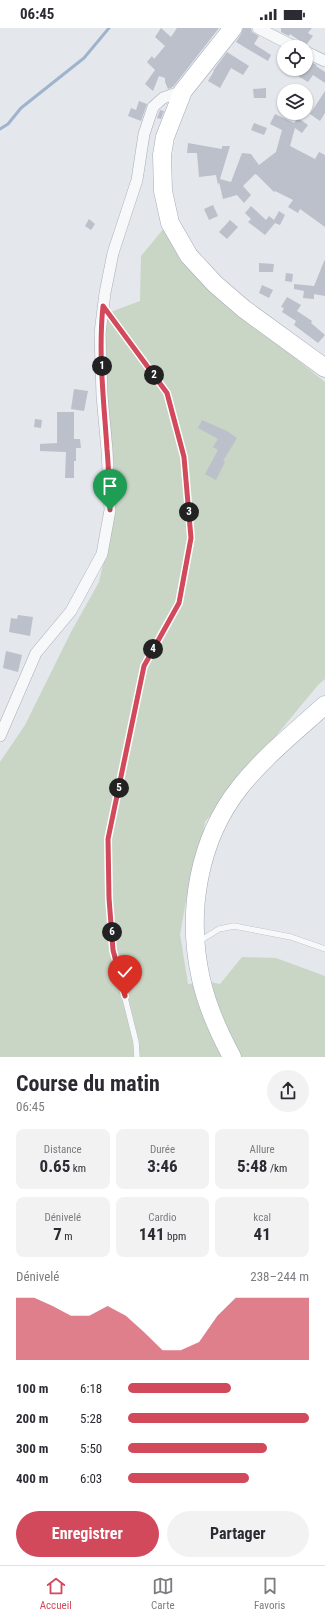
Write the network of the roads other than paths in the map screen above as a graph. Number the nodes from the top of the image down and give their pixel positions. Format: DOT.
graph roads {
  1 [pos="233,28"];
  2 [pos="258,28"];
  3 [pos="281,40"];
  4 [pos="313,55"];
  5 [pos="325,61"];
  6 [pos="183,91"];
  7 [pos="103,306"];
  8 [pos="325,368"];
  9 [pos="325,705"];
  10 [pos="0,736"];
  11 [pos="196,943"];
  12 [pos="325,949"];
  13 [pos="137,1057"];
  14 [pos="232,1057"];
  1 -- 6 [label="main road"];
  2 -- 3 [label="street"];
  4 -- 5 [label="street"];
  6 -- 7 [label="street"];
  6 -- 8 [label="main road"];
  7 -- 10 [label="street"];
  7 -- 13 [label="lane"];
  9 -- 11 [label="main road"];
  11 -- 12 [label="lane"];
  11 -- 14 [label="main road"];
}
